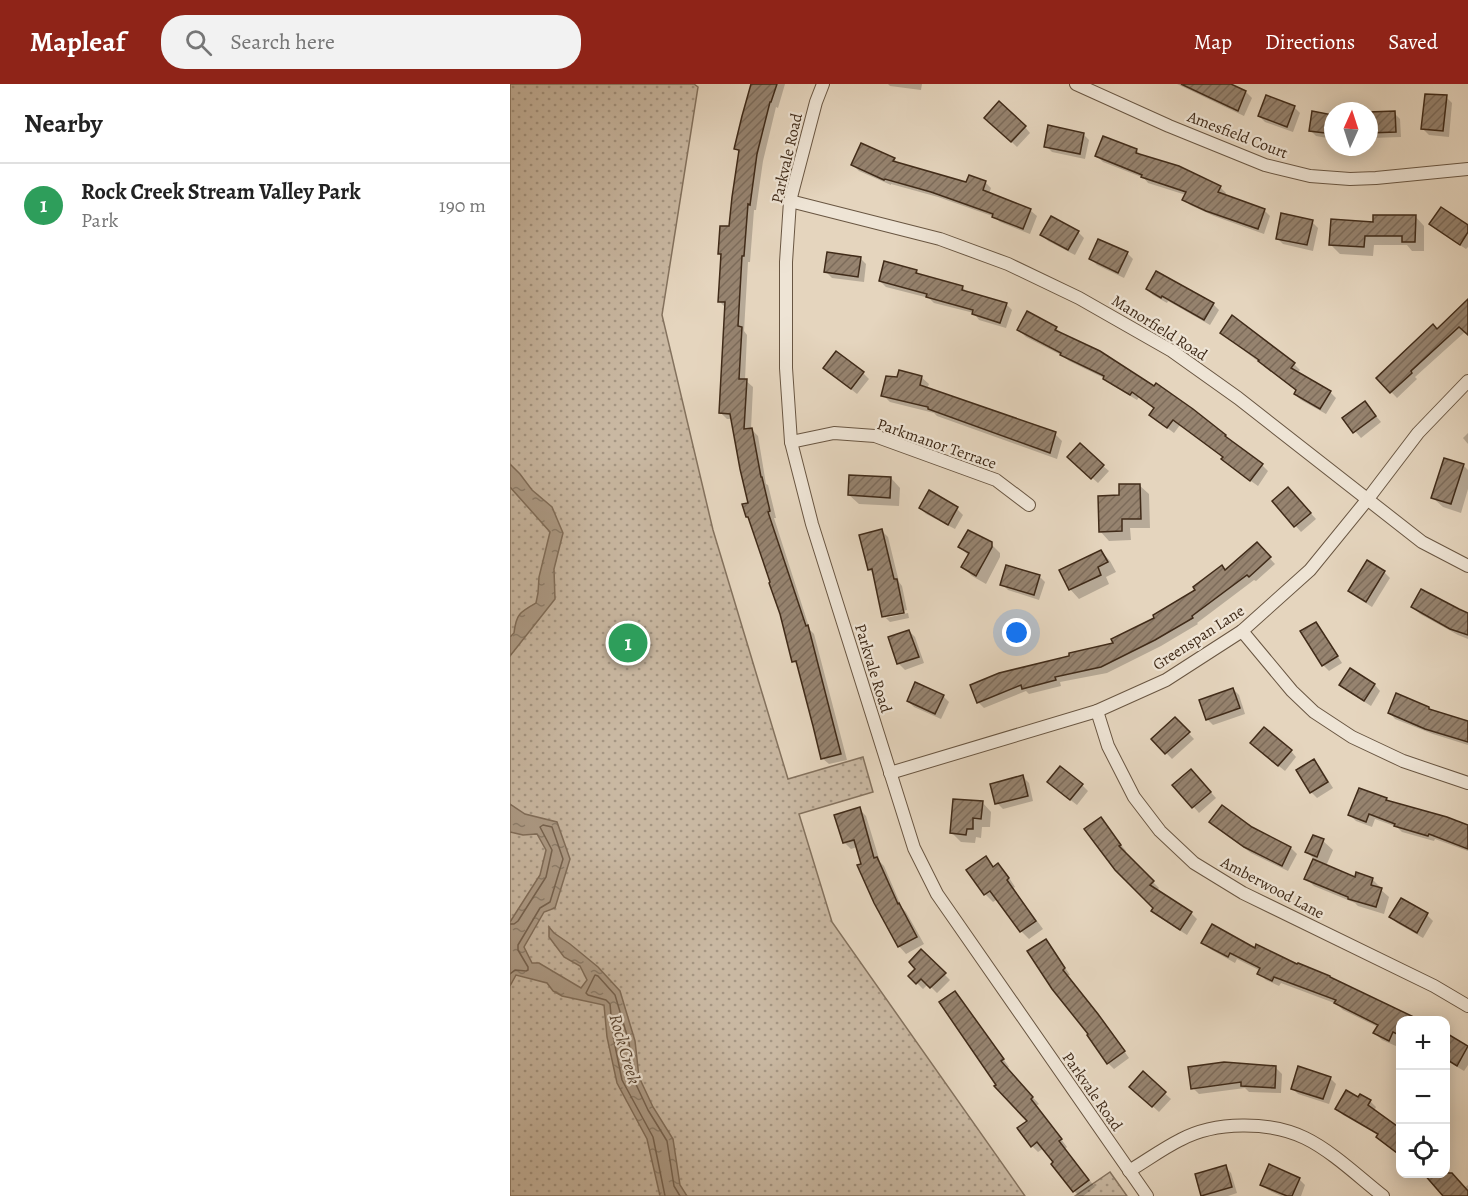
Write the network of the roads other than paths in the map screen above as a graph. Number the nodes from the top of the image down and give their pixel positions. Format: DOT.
graph roads {
  1 [pos="823,84"];
  2 [pos="1076,84"];
  3 [pos="1468,169"];
  4 [pos="790,201"];
  5 [pos="1468,381"];
  6 [pos="791,442"];
  7 [pos="1367,500"];
  8 [pos="1029,505"];
  9 [pos="1468,566"];
  10 [pos="1242,631"];
  11 [pos="1097,711"];
  12 [pos="890,773"];
  13 [pos="1468,783"];
  14 [pos="1468,1005"];
  15 [pos="1129,1172"];
  16 [pos="1147,1196"];
  17 [pos="1383,1196"];
  1 -- 4 [label="street, Parkvale Road"];
  2 -- 3 [label="street, Amesfield Court"];
  4 -- 6 [label="street, Parkvale Road"];
  4 -- 7 [label="street, Manorfield Road"];
  5 -- 7 [label="street, Greenspan Lane"];
  6 -- 8 [label="street, Parkmanor Terrace"];
  6 -- 12 [label="street, Parkvale Road"];
  7 -- 9 [label="street, Manorfield Road"];
  7 -- 10 [label="street, Greenspan Lane"];
  10 -- 11 [label="street, Greenspan Lane"];
  10 -- 13 [label="street"];
  11 -- 12 [label="street, Greenspan Lane"];
  11 -- 14 [label="street, Amberwood Lane"];
  12 -- 15 [label="street, Parkvale Road"];
  15 -- 16 [label="street, Parkvale Road"];
  15 -- 17 [label="street"];
}
